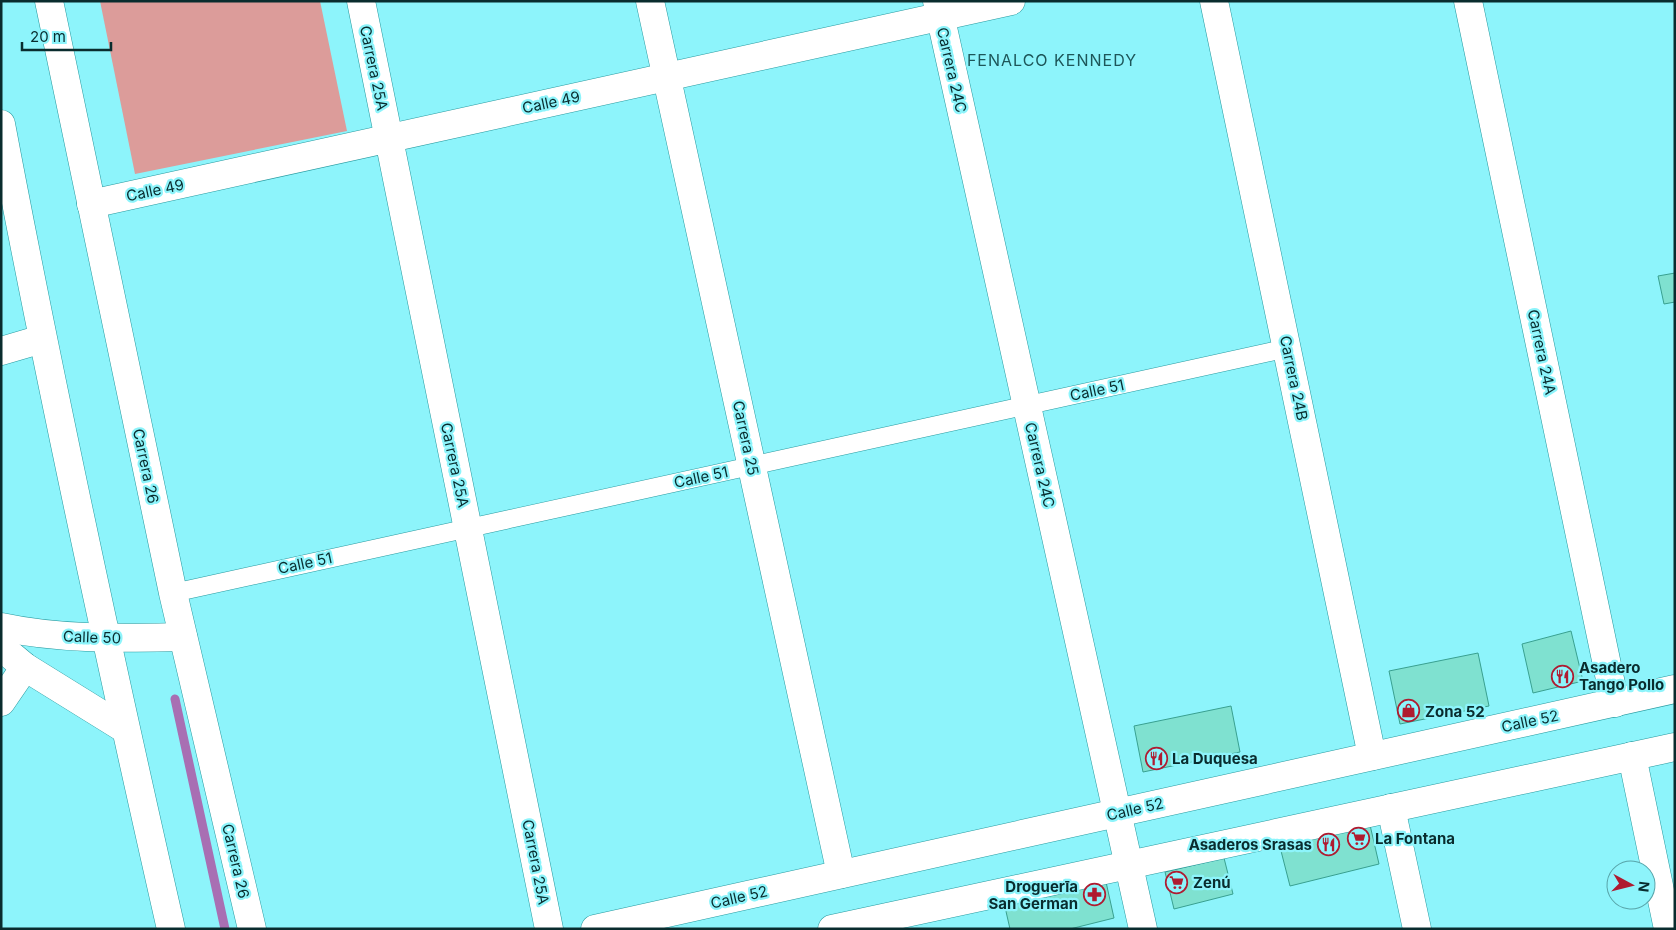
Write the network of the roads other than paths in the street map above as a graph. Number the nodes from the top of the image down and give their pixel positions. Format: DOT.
graph roads {
  1 [pos="49,1"];
  2 [pos="361,1"];
  3 [pos="650,1"];
  4 [pos="1011,1"];
  5 [pos="1214,1"];
  6 [pos="1468,1"];
  7 [pos="939,9"];
  8 [pos="667,77"];
  9 [pos="1,124"];
  10 [pos="389,138"];
  11 [pos="90,204"];
  12 [pos="42,339"];
  13 [pos="1288,348"];
  14 [pos="1,352"];
  15 [pos="1027,406"];
  16 [pos="752,466"];
  17 [pos="468,528"];
  18 [pos="173,593"];
  19 [pos="1,627"];
  20 [pos="183,637"];
  21 [pos="106,638"];
  22 [pos="1,647"];
  23 [pos="25,667"];
  24 [pos="1675,689"];
  25 [pos="1,702"];
  26 [pos="1615,703"];
  27 [pos="125,729"];
  28 [pos="1675,746"];
  29 [pos="1372,756"];
  30 [pos="1632,756"];
  31 [pos="1391,808"];
  32 [pos="1118,813"];
  33 [pos="1129,864"];
  34 [pos="841,874"];
  35 [pos="846,927"];
  36 [pos="171,929"];
  37 [pos="252,929"];
  38 [pos="549,929"];
  39 [pos="595,929"];
  40 [pos="1144,929"];
  41 [pos="1417,929"];
  42 [pos="1668,929"];
  1 -- 11 [label="street, Carrera 26"];
  2 -- 10 [label="street, Carrera 25A"];
  3 -- 8 [label="street, Carrera 25"];
  4 -- 7 [label="street, Calle 49"];
  5 -- 13 [label="street, Carrera 24B"];
  6 -- 26 [label="street, Carrera 24A"];
  7 -- 8 [label="street, Calle 49"];
  7 -- 15 [label="street, Carrera 24C"];
  8 -- 10 [label="street, Calle 49"];
  8 -- 16 [label="street, Carrera 25"];
  9 -- 12 [label="street"];
  10 -- 11 [label="street, Calle 49"];
  10 -- 17 [label="street, Carrera 25A"];
  11 -- 18 [label="street, Carrera 26"];
  12 -- 14 [label="street"];
  12 -- 21 [label="street"];
  13 -- 15 [label="lane, Calle 51"];
  13 -- 29 [label="street, Carrera 24B"];
  15 -- 16 [label="lane, Calle 51"];
  15 -- 32 [label="street, Carrera 24C"];
  16 -- 17 [label="lane, Calle 51"];
  16 -- 34 [label="street, Carrera 25"];
  17 -- 18 [label="lane, Calle 51"];
  17 -- 38 [label="street, Carrera 25A"];
  18 -- 20 [label="street, Carrera 26"];
  19 -- 21 [label="street, Calle 50"];
  20 -- 21 [label="street, Calle 50"];
  20 -- 37 [label="street, Carrera 26"];
  21 -- 27 [label="street"];
  22 -- 23 [label="street"];
  23 -- 25 [label="street"];
  23 -- 27 [label="street"];
  24 -- 26 [label="street, Calle 52"];
  26 -- 29 [label="street, Calle 52"];
  27 -- 36 [label="street"];
  28 -- 30 [label="street"];
  29 -- 32 [label="street, Calle 52"];
  30 -- 31 [label="street"];
  30 -- 42 [label="street"];
  31 -- 33 [label="street"];
  31 -- 41 [label="street"];
  32 -- 33 [label="street, Carrera 24C"];
  32 -- 34 [label="street, Calle 52"];
  33 -- 35 [label="street"];
  33 -- 40 [label="street, Carrera 24C"];
  34 -- 39 [label="street, Calle 52"];
}
